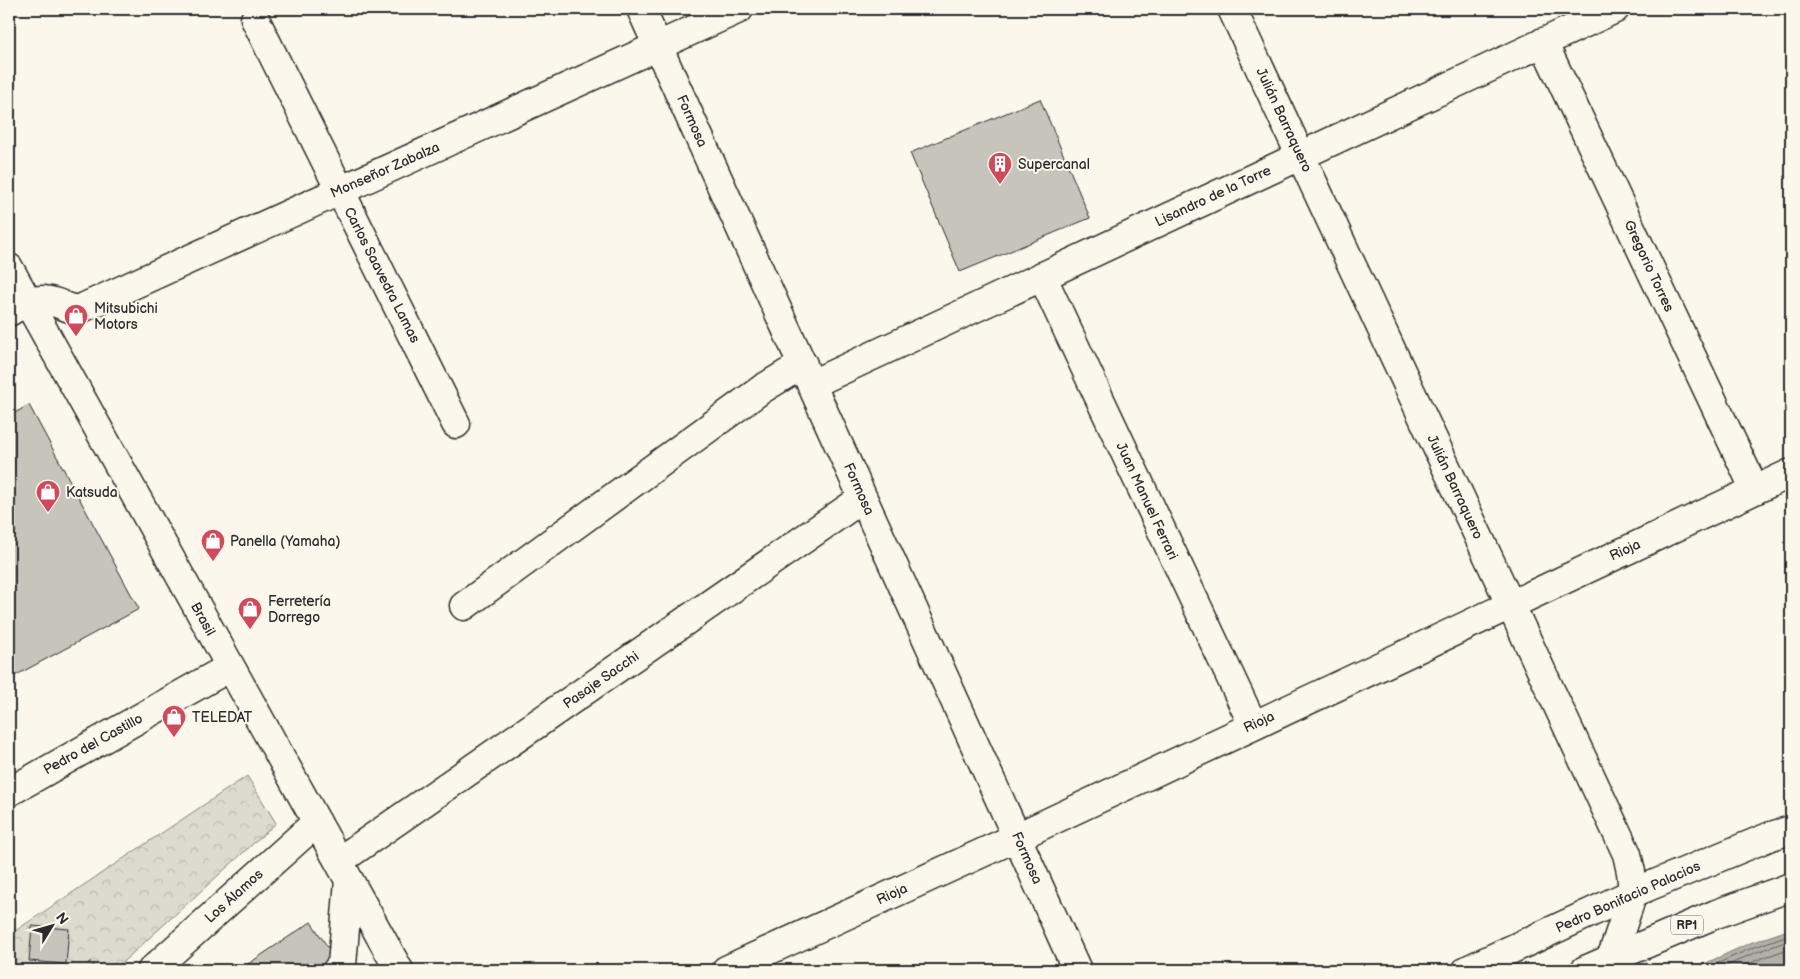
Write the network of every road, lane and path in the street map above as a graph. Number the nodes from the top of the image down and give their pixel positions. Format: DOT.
graph roads {
  1 [pos="642,9"];
  2 [pos="739,9"];
  3 [pos="1232,9"];
  4 [pos="1615,9"];
  5 [pos="255,19"];
  6 [pos="1543,42"];
  7 [pos="658,46"];
  8 [pos="1300,155"];
  9 [pos="340,191"];
  10 [pos="9,268"];
  11 [pos="1042,276"];
  12 [pos="18,306"];
  13 [pos="807,374"];
  14 [pos="456,424"];
  15 [pos="1791,473"];
  16 [pos="1754,490"];
  17 [pos="863,498"];
  18 [pos="1510,604"];
  19 [pos="464,606"];
  20 [pos="230,667"];
  21 [pos="1253,725"];
  22 [pos="9,792"];
  23 [pos="317,822"];
  24 [pos="1791,830"];
  25 [pos="1017,837"];
  26 [pos="344,871"];
  27 [pos="1791,887"];
  28 [pos="1633,893"];
  29 [pos="89,962"];
  30 [pos="1600,967"];
  31 [pos="95,970"];
  32 [pos="152,970"];
  33 [pos="337,970"];
  34 [pos="399,970"];
  35 [pos="726,970"];
  36 [pos="1077,970"];
  37 [pos="1467,970"];
  1 -- 7 [label="main road, Formosa"];
  2 -- 7 [label="main road, Monseñor Zabalza"];
  3 -- 8 [label="main road, Julián Barraquero"];
  4 -- 6 [label="main road, Lisandro de la Torre"];
  5 -- 9 [label="main road, Carlos Saavedra Lamas"];
  6 -- 8 [label="main road, Lisandro de la Torre"];
  6 -- 16 [label="main road, Gregorio Torres"];
  7 -- 9 [label="main road, Monseñor Zabalza"];
  7 -- 13 [label="main road, Formosa"];
  8 -- 11 [label="main road, Lisandro de la Torre"];
  8 -- 18 [label="main road, Julián Barraquero"];
  9 -- 12 [label="main road, Monseñor Zabalza"];
  9 -- 14 [label="main road, Carlos Saavedra Lamas"];
  10 -- 12 [label="main road, Brasil"];
  11 -- 13 [label="main road, Lisandro de la Torre"];
  11 -- 21 [label="main road, Juan Manuel Ferrari"];
  12 -- 20 [label="main road, Brasil"];
  13 -- 17 [label="main road, Formosa"];
  13 -- 19 [label="main road, Lisandro de la Torre"];
  15 -- 16 [label="main road, Rioja"];
  16 -- 18 [label="main road, Rioja"];
  17 -- 25 [label="main road, Formosa"];
  17 -- 26 [label="main road, Pasaje Sacchi"];
  18 -- 21 [label="main road, Rioja"];
  18 -- 28 [label="main road, Julián Barraquero"];
  20 -- 22 [label="main road, Pedro del Castillo"];
  20 -- 23 [label="main road, Brasil"];
  21 -- 25 [label="main road, Rioja"];
  23 -- 26 [label="main road, Brasil"];
  23 -- 32 [label="main road, Los Álamos"];
  24 -- 28 [label="main road, Pedro Bonifacio Palacios"];
  25 -- 35 [label="main road, Rioja"];
  25 -- 36 [label="main road, Formosa"];
  26 -- 33 [label="main road"];
  26 -- 34 [label="main road, Brasil"];
  27 -- 30 [label="main road, RP1"];
  28 -- 30 [label="main road, Julián Barraquero"];
  28 -- 37 [label="main road, Pedro Bonifacio Palacios"];
  29 -- 31 [label="path"];
}
